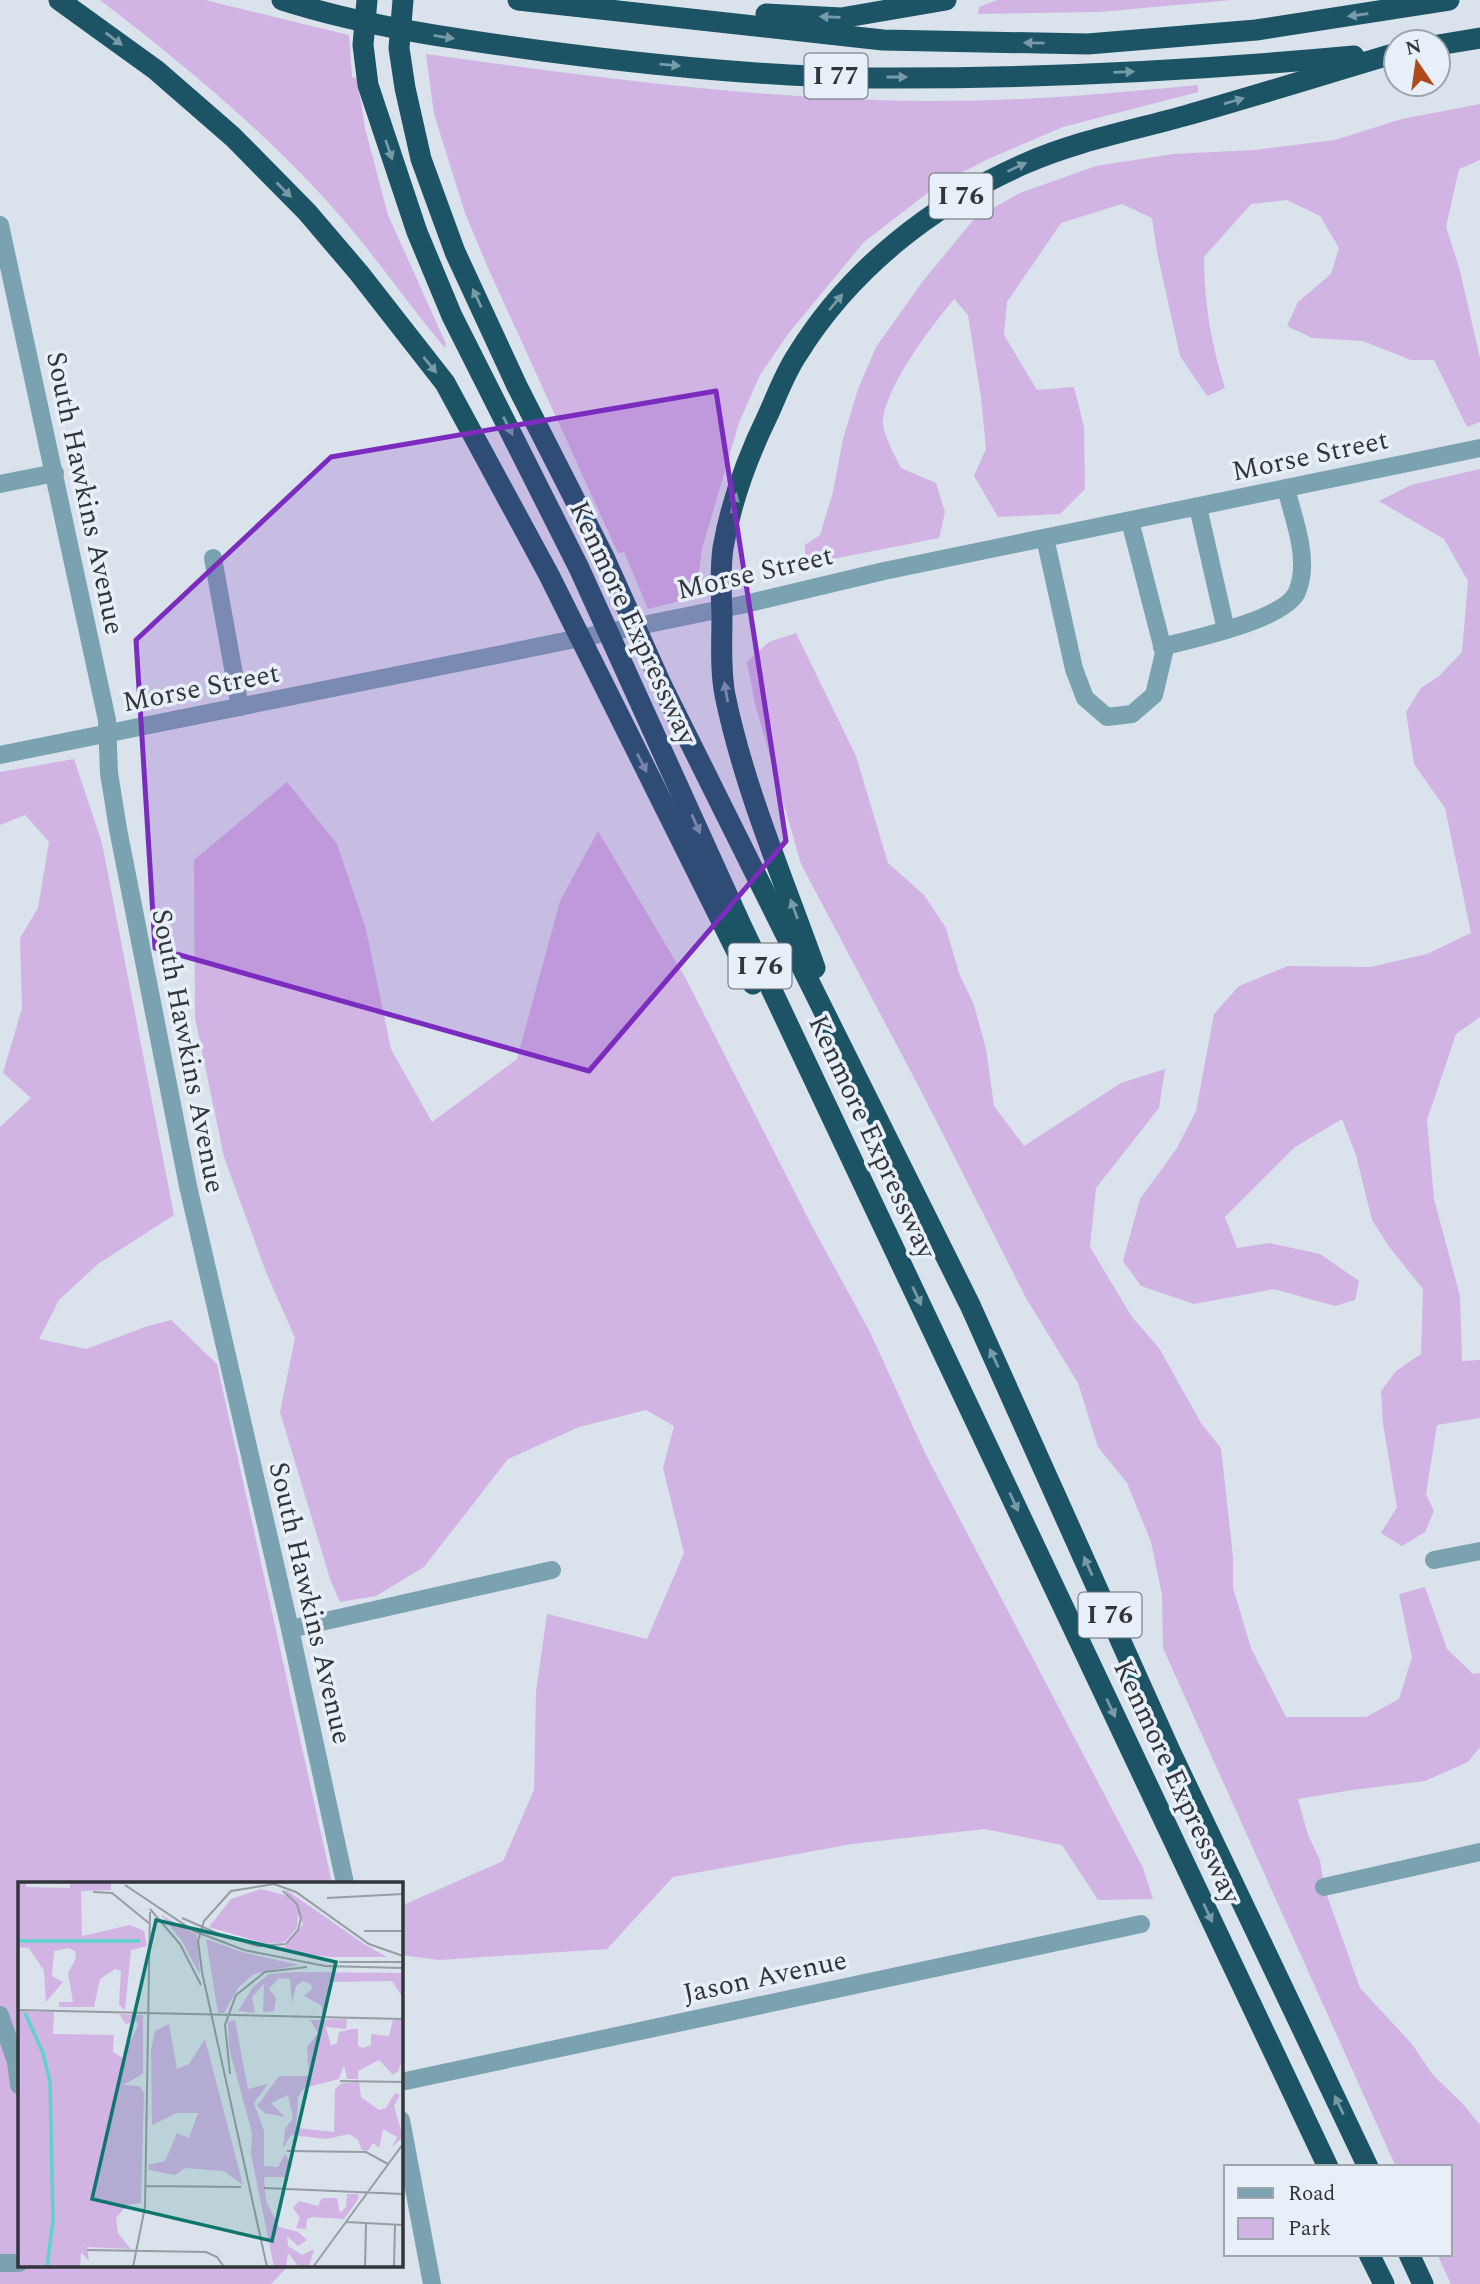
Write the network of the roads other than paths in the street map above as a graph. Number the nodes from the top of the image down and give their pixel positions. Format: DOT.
graph roads {
  1 [pos="59,0"];
  2 [pos="282,0"];
  3 [pos="367,0"];
  4 [pos="403,0"];
  5 [pos="518,0"];
  6 [pos="946,0"];
  7 [pos="1449,0"];
  8 [pos="551,3"];
  9 [pos="1480,38"];
  10 [pos="1452,43"];
  11 [pos="1382,54"];
  12 [pos="1382,57"];
  13 [pos="0,225"];
  14 [pos="1480,448"];
  15 [pos="55,473"];
  16 [pos="0,485"];
  17 [pos="1286,488"];
  18 [pos="1198,506"];
  19 [pos="1130,521"];
  20 [pos="1045,538"];
  21 [pos="213,558"];
  22 [pos="1226,629"];
  23 [pos="1162,647"];
  24 [pos="240,707"];
  25 [pos="107,734"];
  26 [pos="0,755"];
  27 [pos="850,1065"];
  28 [pos="887,1235"];
  29 [pos="1480,1550"];
  30 [pos="1434,1560"];
  31 [pos="552,1570"];
  32 [pos="290,1629"];
  33 [pos="1480,1852"];
  34 [pos="345,1882"];
  35 [pos="1324,1886"];
  36 [pos="1141,1924"];
  37 [pos="0,2015"];
  38 [pos="18,2077"];
  39 [pos="402,2082"];
  40 [pos="402,2125"];
  41 [pos="1327,2165"];
  42 [pos="1367,2165"];
  43 [pos="1370,2256"];
  44 [pos="1410,2256"];
  45 [pos="0,2263"];
  46 [pos="18,2263"];
  47 [pos="432,2284"];
  48 [pos="1384,2284"];
  49 [pos="1423,2284"];
  1 -- 28 [label="highway, one-way"];
  2 -- 11 [label="highway, I 77, one-way"];
  3 -- 28 [label="highway, Kenmore Expressway / I 76, one-way"];
  27 -- 4 [label="highway, one-way"];
  5 -- 8 [label="highway, I 77"];
  6 -- 8 [label="highway, one-way"];
  7 -- 8 [label="highway, I 77, one-way"];
  9 -- 10 [label="highway"];
  27 -- 12 [label="highway, I 76, one-way"];
  13 -- 15 [label="street, South Hawkins Avenue"];
  14 -- 17 [label="street, Morse Street"];
  15 -- 16 [label="street"];
  15 -- 25 [label="street, South Hawkins Avenue"];
  17 -- 18 [label="street, Morse Street"];
  17 -- 22 [label="street"];
  18 -- 19 [label="street, Morse Street"];
  18 -- 22 [label="street"];
  19 -- 20 [label="street, Morse Street"];
  19 -- 23 [label="street"];
  20 -- 23 [label="street"];
  20 -- 24 [label="street, Morse Street"];
  21 -- 24 [label="street"];
  22 -- 23 [label="street"];
  24 -- 25 [label="street, Morse Street"];
  25 -- 26 [label="street, Morse Street"];
  25 -- 32 [label="street, South Hawkins Avenue"];
  42 -- 27 [label="highway, Kenmore Expressway / I 76, one-way"];
  28 -- 41 [label="highway, Kenmore Expressway / I 76, one-way"];
  29 -- 30 [label="street"];
  31 -- 32 [label="street"];
  32 -- 34 [label="street, South Hawkins Avenue"];
  33 -- 35 [label="street"];
  36 -- 39 [label="street, Jason Avenue"];
  37 -- 38 [label="street"];
  40 -- 47 [label="street"];
  43 -- 48 [label="highway"];
  44 -- 49 [label="highway"];
  45 -- 46 [label="street"];
}
